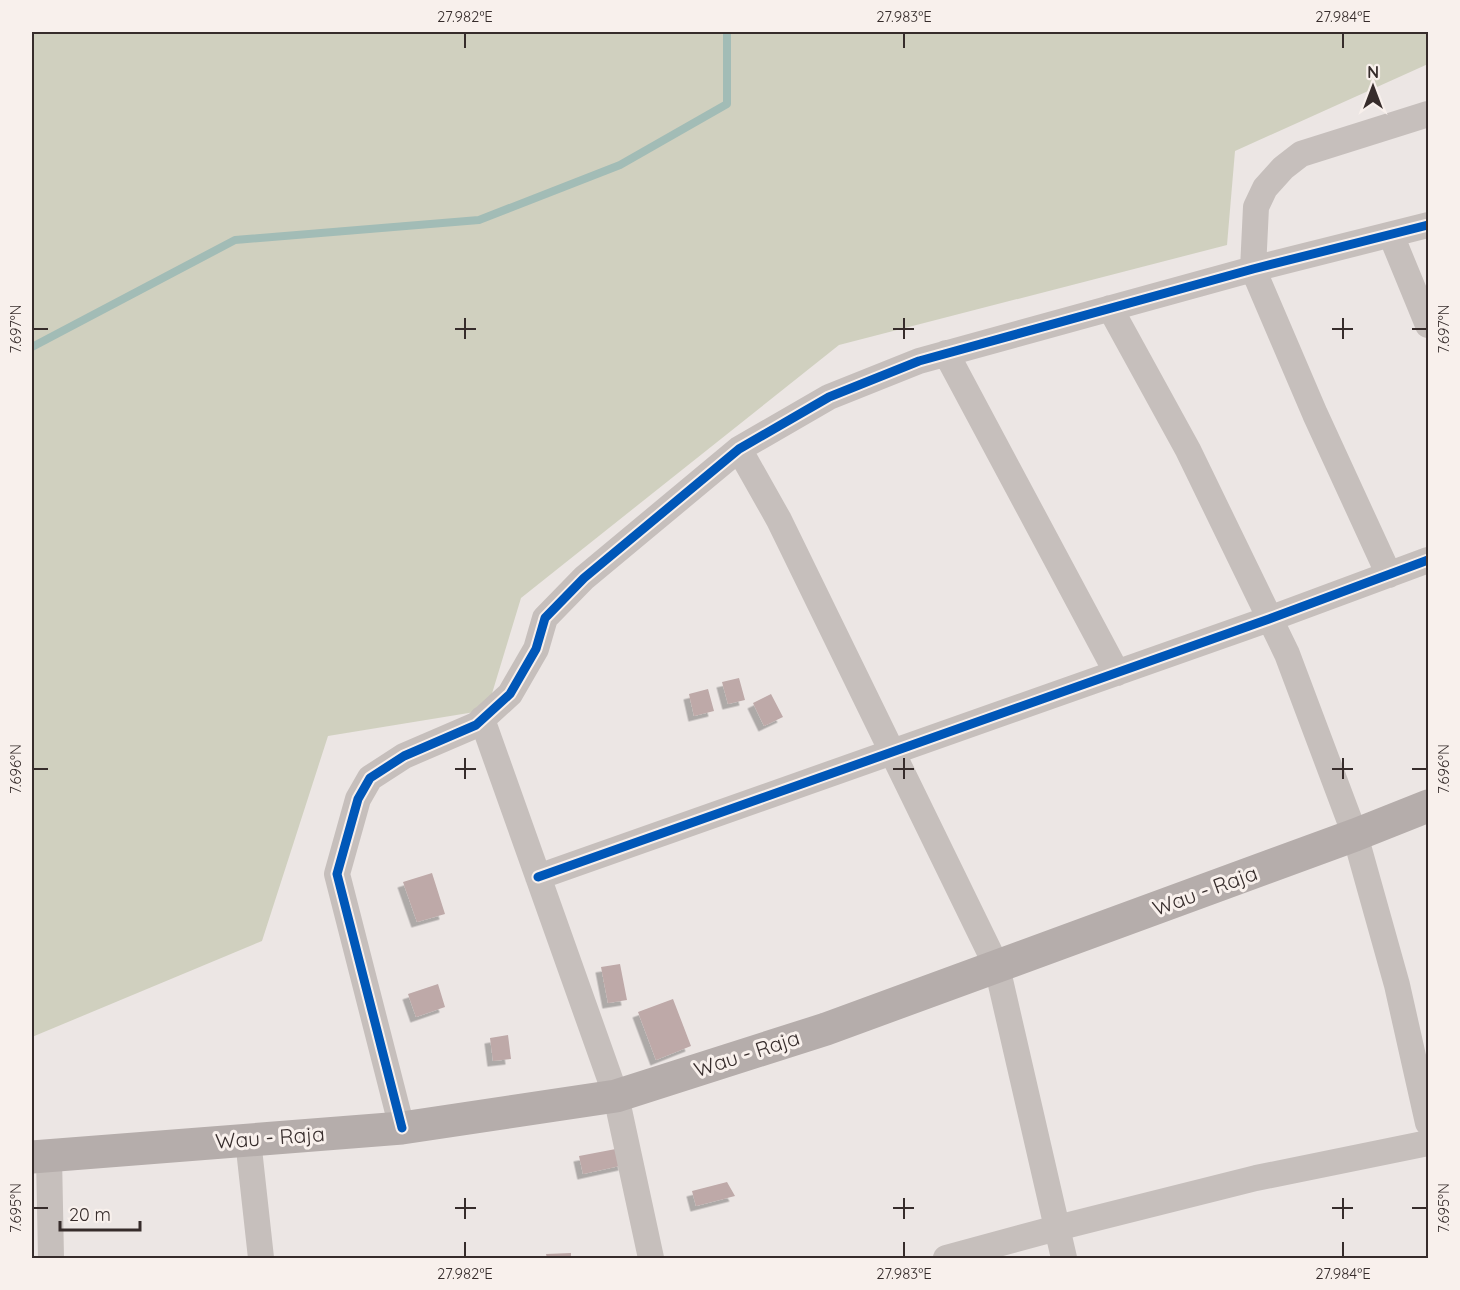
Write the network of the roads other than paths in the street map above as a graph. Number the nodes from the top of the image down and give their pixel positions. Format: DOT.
graph roads {
  1 [pos="1428,114"];
  2 [pos="1428,225"];
  3 [pos="1391,235"];
  4 [pos="1253,269"];
  5 [pos="1110,308"];
  6 [pos="1428,325"];
  7 [pos="946,353"];
  8 [pos="739,449"];
  9 [pos="1428,560"];
  10 [pos="1389,575"];
  11 [pos="1269,619"];
  12 [pos="1117,673"];
  13 [pos="482,719"];
  14 [pos="893,751"];
  15 [pos="1428,806"];
  16 [pos="1355,835"];
  17 [pos="538,877"];
  18 [pos="997,967"];
  19 [pos="616,1096"];
  20 [pos="1428,1123"];
  21 [pos="402,1128"];
  22 [pos="248,1140"];
  23 [pos="1428,1143"];
  24 [pos="40,1156"];
  25 [pos="1057,1228"];
  26 [pos="51,1258"];
  27 [pos="261,1258"];
  28 [pos="651,1258"];
  29 [pos="946,1258"];
  30 [pos="1064,1258"];
  1 -- 4 [label="street"];
  2 -- 3 [label="street"];
  3 -- 4 [label="street"];
  3 -- 6 [label="street"];
  4 -- 5 [label="street"];
  4 -- 10 [label="street"];
  5 -- 7 [label="street"];
  5 -- 11 [label="street"];
  7 -- 8 [label="street"];
  7 -- 12 [label="street"];
  8 -- 13 [label="street"];
  8 -- 14 [label="street"];
  9 -- 10 [label="street"];
  10 -- 11 [label="street"];
  11 -- 12 [label="street"];
  11 -- 16 [label="street"];
  12 -- 14 [label="street"];
  13 -- 17 [label="street"];
  13 -- 21 [label="street"];
  14 -- 17 [label="street"];
  14 -- 18 [label="street"];
  15 -- 16 [label="main road, Wau - Raja"];
  16 -- 18 [label="main road, Wau - Raja"];
  16 -- 20 [label="street"];
  17 -- 19 [label="street"];
  18 -- 19 [label="main road, Wau - Raja"];
  18 -- 25 [label="street"];
  19 -- 21 [label="main road, Wau - Raja"];
  19 -- 28 [label="street"];
  21 -- 22 [label="main road, Wau - Raja"];
  22 -- 24 [label="main road, Wau - Raja"];
  22 -- 27 [label="street"];
  23 -- 25 [label="street"];
  24 -- 26 [label="street"];
  25 -- 29 [label="street"];
  25 -- 30 [label="street"];
}
